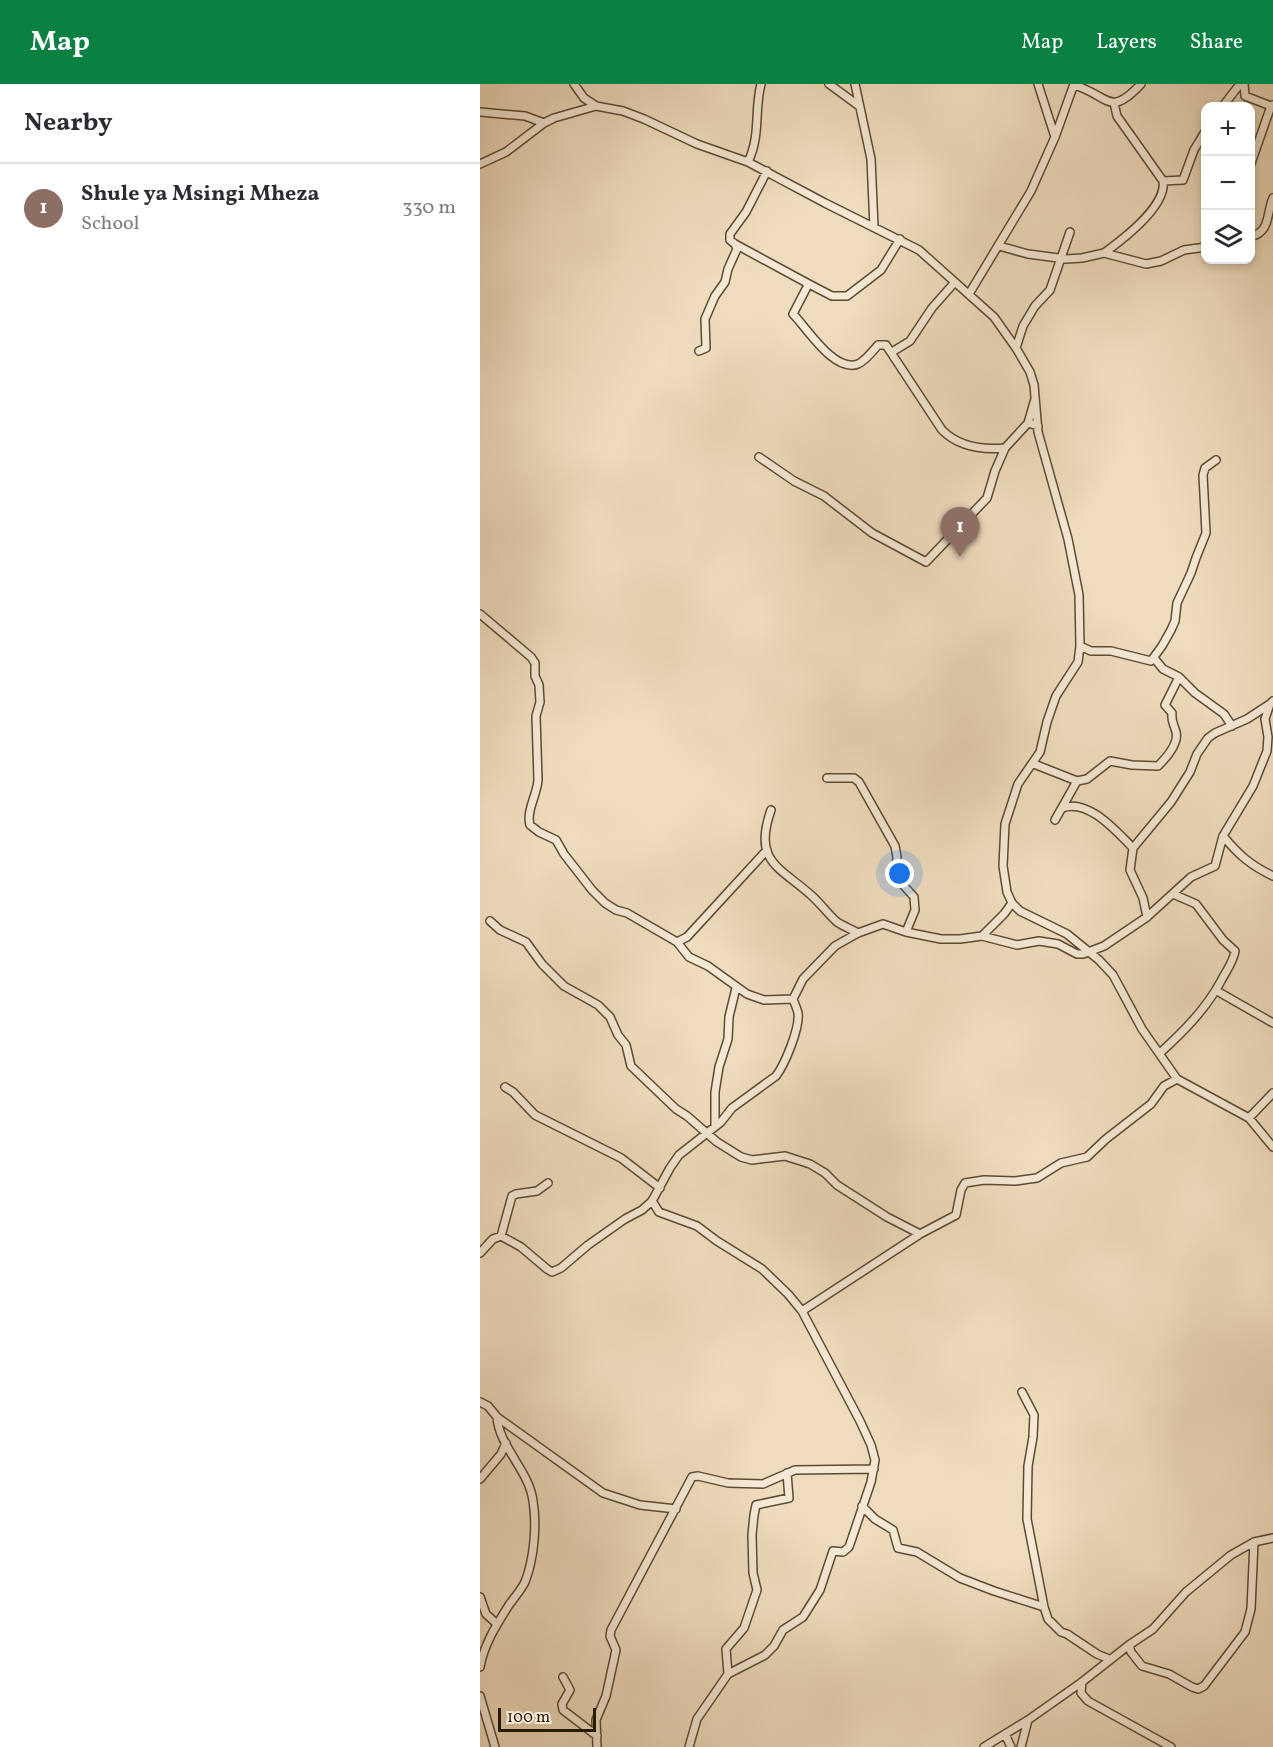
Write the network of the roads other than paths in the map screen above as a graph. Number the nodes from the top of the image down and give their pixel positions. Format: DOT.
graph roads {
  1 [pos="574,84"];
  2 [pos="761,84"];
  3 [pos="829,84"];
  4 [pos="855,84"];
  5 [pos="1038,84"];
  6 [pos="1142,84"];
  7 [pos="1242,84"];
  8 [pos="1074,85"];
  9 [pos="1226,102"];
  10 [pos="1114,103"];
  11 [pos="1272,105"];
  12 [pos="596,106"];
  13 [pos="859,106"];
  14 [pos="480,112"];
  15 [pos="544,123"];
  16 [pos="1055,137"];
  17 [pos="1201,138"];
  18 [pos="1254,156"];
  19 [pos="748,162"];
  20 [pos="480,164"];
  21 [pos="767,171"];
  22 [pos="1163,182"];
  23 [pos="1273,198"];
  24 [pos="874,227"];
  25 [pos="1070,232"];
  26 [pos="1255,236"];
  27 [pos="900,239"];
  28 [pos="735,244"];
  29 [pos="999,246"];
  30 [pos="1201,248"];
  31 [pos="1104,253"];
  32 [pos="1060,258"];
  33 [pos="955,282"];
  34 [pos="807,283"];
  35 [pos="969,294"];
  36 [pos="1016,348"];
  37 [pos="699,351"];
  38 [pos="892,352"];
  39 [pos="1036,396"];
  40 [pos="1028,423"];
  41 [pos="1038,426"];
  42 [pos="1005,448"];
  43 [pos="759,457"];
  44 [pos="1216,460"];
  45 [pos="480,614"];
  46 [pos="1080,646"];
  47 [pos="1154,658"];
  48 [pos="1179,677"];
  49 [pos="1271,703"];
  50 [pos="1259,710"];
  51 [pos="1265,719"];
  52 [pos="1232,726"];
  53 [pos="1034,764"];
  54 [pos="827,778"];
  55 [pos="1077,781"];
  56 [pos="1062,808"];
  57 [pos="771,810"];
  58 [pos="1055,820"];
  59 [pos="1223,836"];
  60 [pos="1133,848"];
  61 [pos="766,850"];
  62 [pos="1273,876"];
  63 [pos="1173,894"];
  64 [pos="1012,903"];
  65 [pos="1147,917"];
  66 [pos="490,921"];
  67 [pos="906,932"];
  68 [pos="858,933"];
  69 [pos="982,936"];
  70 [pos="676,942"];
  71 [pos="1089,952"];
  72 [pos="736,988"];
  73 [pos="1217,992"];
  74 [pos="793,999"];
  75 [pos="1273,1023"];
  76 [pos="1160,1053"];
  77 [pos="1177,1079"];
  78 [pos="505,1087"];
  79 [pos="1273,1093"];
  80 [pos="1249,1118"];
  81 [pos="715,1126"];
  82 [pos="706,1133"];
  83 [pos="1273,1147"];
  84 [pos="548,1183"];
  85 [pos="660,1188"];
  86 [pos="652,1201"];
  87 [pos="920,1234"];
  88 [pos="501,1236"];
  89 [pos="480,1253"];
  90 [pos="802,1311"];
  91 [pos="1022,1392"];
  92 [pos="480,1402"];
  93 [pos="497,1417"];
  94 [pos="506,1443"];
  95 [pos="874,1469"];
  96 [pos="787,1473"];
  97 [pos="480,1479"];
  98 [pos="862,1506"];
  99 [pos="676,1509"];
  100 [pos="1273,1538"];
  101 [pos="1254,1542"];
  102 [pos="480,1597"];
  103 [pos="1044,1607"];
  104 [pos="497,1624"];
  105 [pos="1129,1645"];
  106 [pos="1109,1659"];
  107 [pos="480,1667"];
  108 [pos="728,1674"];
  109 [pos="563,1677"];
  110 [pos="1082,1682"];
  111 [pos="480,1696"];
  112 [pos="486,1715"];
  113 [pos="1028,1720"];
  114 [pos="480,1725"];
  115 [pos="1005,1734"];
  116 [pos="597,1736"];
  117 [pos="495,1747"];
  118 [pos="597,1747"];
  119 [pos="689,1747"];
  120 [pos="984,1747"];
  121 [pos="1011,1747"];
  122 [pos="1021,1747"];
  123 [pos="1170,1747"];
  1 -- 12 [label="street"];
  2 -- 19 [label="street"];
  3 -- 13 [label="street"];
  4 -- 13 [label="street"];
  5 -- 16 [label="street"];
  6 -- 10 [label="street"];
  7 -- 9 [label="street"];
  7 -- 11 [label="street"];
  8 -- 10 [label="street"];
  8 -- 16 [label="street"];
  10 -- 22 [label="street"];
  11 -- 18 [label="street"];
  12 -- 15 [label="street"];
  12 -- 19 [label="street"];
  13 -- 24 [label="street"];
  14 -- 15 [label="street"];
  15 -- 20 [label="street"];
  16 -- 29 [label="street"];
  17 -- 22 [label="street"];
  19 -- 21 [label="street"];
  21 -- 24 [label="street"];
  21 -- 28 [label="street"];
  22 -- 31 [label="street"];
  23 -- 26 [label="street"];
  24 -- 27 [label="street"];
  25 -- 32 [label="street"];
  27 -- 33 [label="street"];
  27 -- 34 [label="street"];
  28 -- 34 [label="street"];
  28 -- 37 [label="street"];
  29 -- 32 [label="street"];
  29 -- 35 [label="street"];
  30 -- 31 [label="street"];
  31 -- 32 [label="street"];
  32 -- 36 [label="street"];
  33 -- 35 [label="street"];
  33 -- 38 [label="street"];
  34 -- 38 [label="street"];
  35 -- 36 [label="street"];
  36 -- 39 [label="street"];
  38 -- 42 [label="street"];
  39 -- 40 [label="street"];
  39 -- 41 [label="street"];
  40 -- 41 [label="street"];
  40 -- 42 [label="street"];
  41 -- 46 [label="street"];
  42 -- 43 [label="street"];
  44 -- 47 [label="street"];
  45 -- 70 [label="street"];
  46 -- 47 [label="street"];
  46 -- 53 [label="street"];
  47 -- 48 [label="street"];
  48 -- 52 [label="street"];
  48 -- 55 [label="street"];
  49 -- 50 [label="street"];
  49 -- 51 [label="street"];
  50 -- 51 [label="street"];
  50 -- 52 [label="street"];
  51 -- 59 [label="street"];
  52 -- 60 [label="street"];
  53 -- 55 [label="street"];
  53 -- 64 [label="street"];
  54 -- 67 [label="street"];
  55 -- 56 [label="street"];
  56 -- 58 [label="street"];
  56 -- 60 [label="street"];
  57 -- 61 [label="street"];
  59 -- 62 [label="street"];
  59 -- 63 [label="street"];
  60 -- 65 [label="street"];
  61 -- 68 [label="street"];
  61 -- 70 [label="street"];
  63 -- 65 [label="street"];
  63 -- 73 [label="street"];
  64 -- 69 [label="street"];
  64 -- 71 [label="street"];
  65 -- 71 [label="street"];
  66 -- 82 [label="street"];
  67 -- 68 [label="street"];
  67 -- 69 [label="street"];
  68 -- 74 [label="street"];
  69 -- 71 [label="street"];
  70 -- 72 [label="street"];
  71 -- 76 [label="street"];
  72 -- 74 [label="street"];
  72 -- 81 [label="street"];
  73 -- 75 [label="street"];
  73 -- 76 [label="street"];
  74 -- 81 [label="street"];
  76 -- 77 [label="street"];
  77 -- 80 [label="street"];
  77 -- 87 [label="street"];
  78 -- 85 [label="street"];
  79 -- 80 [label="street"];
  80 -- 83 [label="street"];
  81 -- 82 [label="street"];
  82 -- 85 [label="street"];
  82 -- 87 [label="street"];
  84 -- 88 [label="street"];
  85 -- 86 [label="street"];
  86 -- 88 [label="street"];
  86 -- 90 [label="street"];
  87 -- 90 [label="street"];
  88 -- 89 [label="street"];
  90 -- 95 [label="street"];
  91 -- 103 [label="street"];
  92 -- 93 [label="street"];
  93 -- 94 [label="street"];
  93 -- 99 [label="street"];
  94 -- 97 [label="street"];
  94 -- 104 [label="street"];
  95 -- 96 [label="street"];
  95 -- 98 [label="street"];
  96 -- 99 [label="street"];
  96 -- 108 [label="street"];
  98 -- 103 [label="street"];
  98 -- 108 [label="street"];
  99 -- 116 [label="street"];
  100 -- 101 [label="street"];
  101 -- 105 [label="street"];
  101 -- 105 [label="street"];
  102 -- 104 [label="street"];
  103 -- 106 [label="street"];
  104 -- 107 [label="street"];
  105 -- 106 [label="street"];
  106 -- 110 [label="street"];
  108 -- 119 [label="street"];
  109 -- 116 [label="street"];
  110 -- 113 [label="street"];
  110 -- 123 [label="street"];
  111 -- 112 [label="street"];
  112 -- 114 [label="street"];
  112 -- 117 [label="street"];
  113 -- 115 [label="street"];
  113 -- 122 [label="street"];
  115 -- 120 [label="street"];
  115 -- 121 [label="street"];
  116 -- 118 [label="street"];
}
